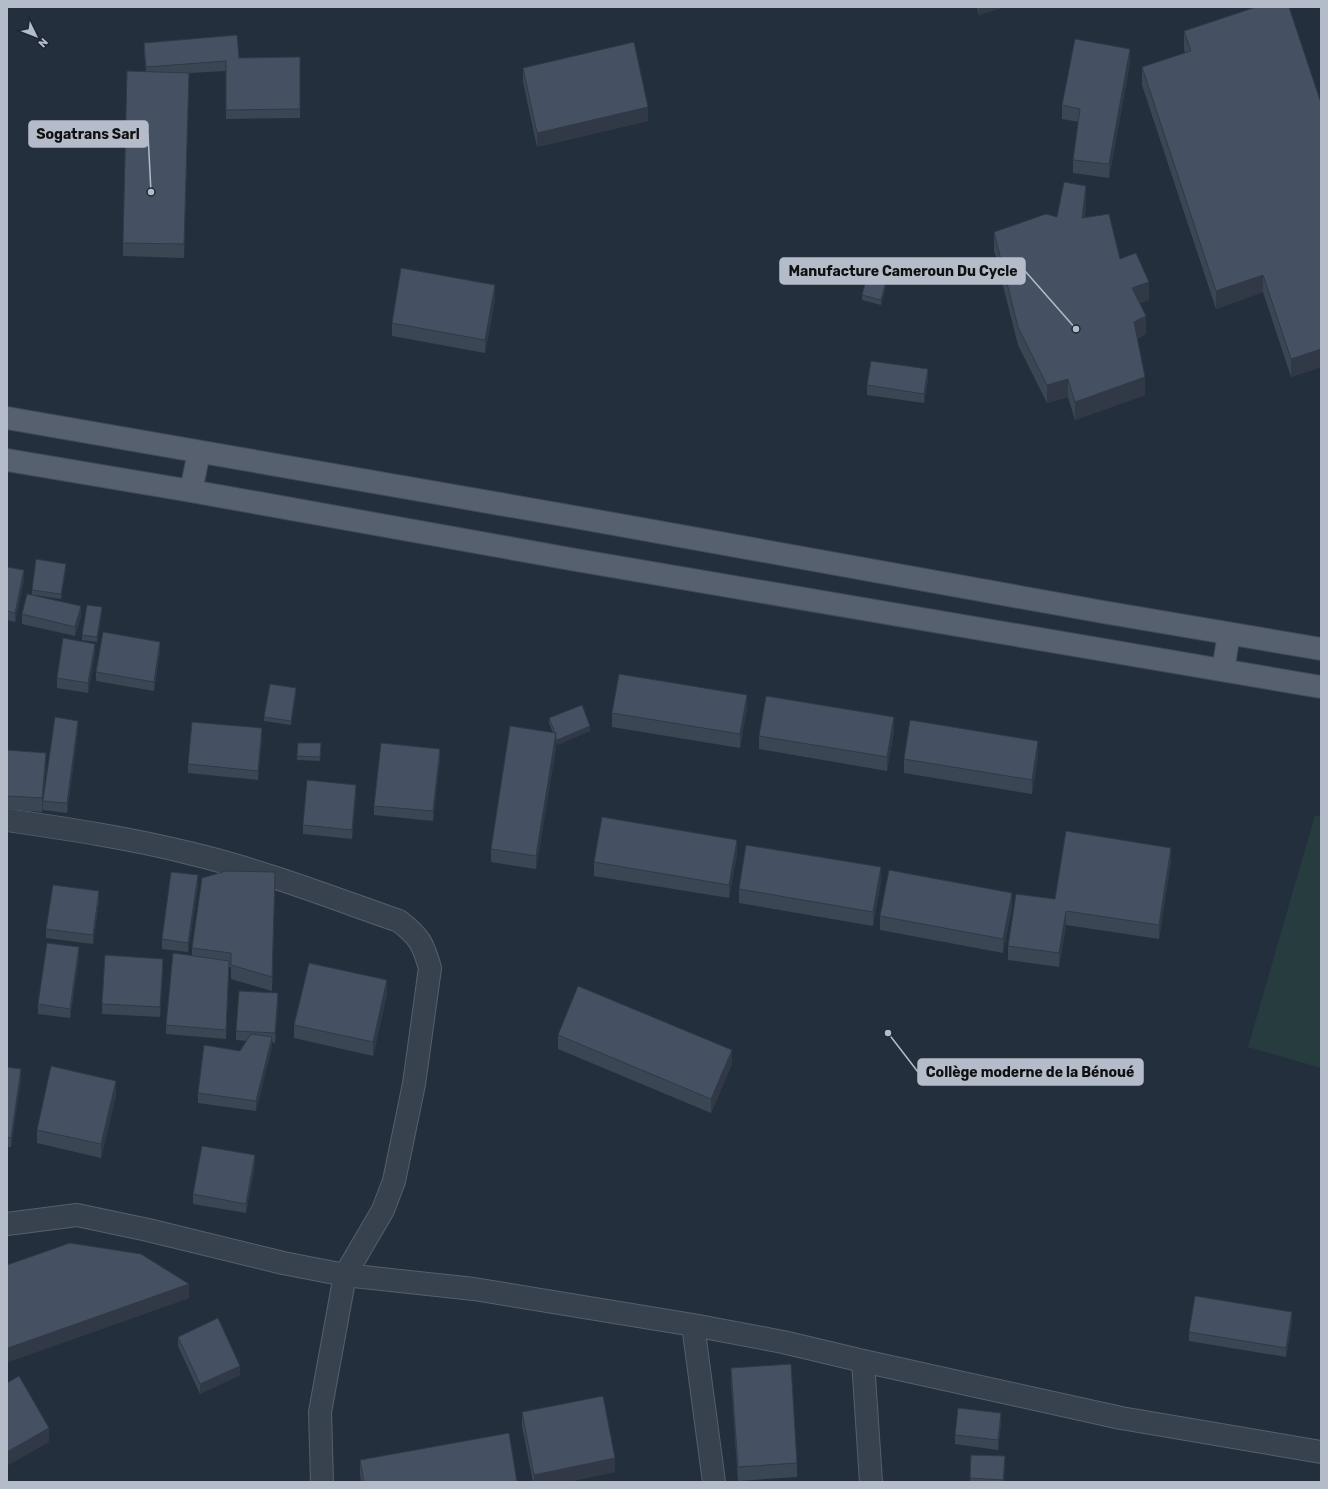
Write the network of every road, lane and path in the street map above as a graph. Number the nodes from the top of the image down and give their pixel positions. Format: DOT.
graph roads {
  1 [pos="7,418"];
  2 [pos="200,452"];
  3 [pos="7,460"];
  4 [pos="191,491"];
  5 [pos="1229,634"];
  6 [pos="1321,649"];
  7 [pos="1223,670"];
  8 [pos="1321,687"];
  9 [pos="7,820"];
  10 [pos="7,1224"];
  11 [pos="345,1275"];
  12 [pos="693,1325"];
  13 [pos="863,1361"];
  14 [pos="1321,1454"];
  15 [pos="322,1482"];
  16 [pos="714,1482"];
  17 [pos="871,1482"];
  1 -- 2 [label="main road"];
  2 -- 4 [label="main road"];
  2 -- 5 [label="main road"];
  3 -- 4 [label="main road"];
  4 -- 7 [label="main road"];
  5 -- 6 [label="main road"];
  5 -- 7 [label="main road"];
  7 -- 8 [label="main road"];
  9 -- 11 [label="street"];
  10 -- 11 [label="street"];
  11 -- 12 [label="street"];
  11 -- 15 [label="street"];
  12 -- 13 [label="street"];
  12 -- 16 [label="street"];
  13 -- 14 [label="street"];
  13 -- 17 [label="street"];
}
